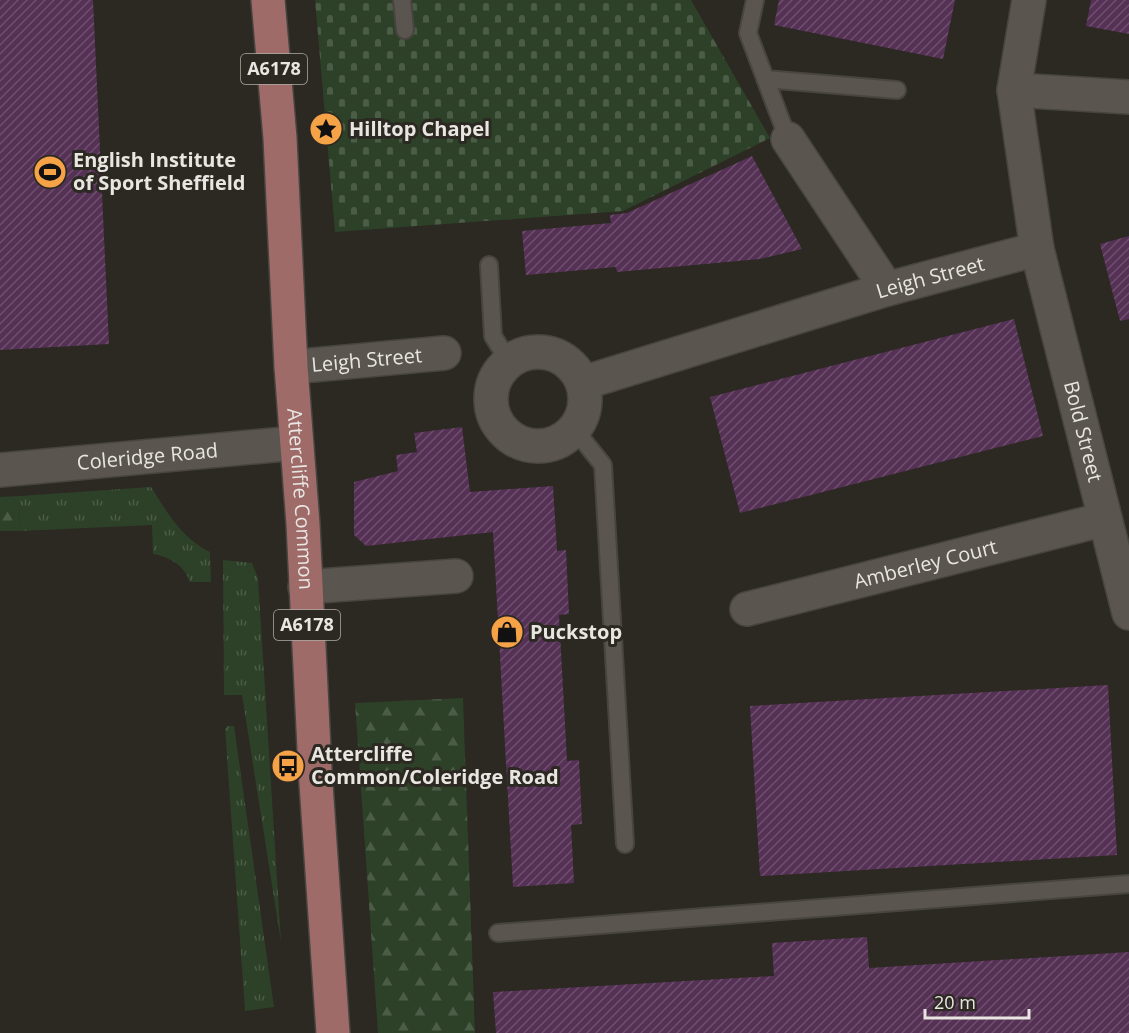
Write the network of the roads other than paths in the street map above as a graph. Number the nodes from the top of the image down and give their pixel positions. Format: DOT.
graph roads {
  1 [pos="268,0"];
  2 [pos="402,0"];
  3 [pos="755,0"];
  4 [pos="1029,0"];
  5 [pos="405,30"];
  6 [pos="765,79"];
  7 [pos="897,90"];
  8 [pos="1014,90"];
  9 [pos="1129,97"];
  10 [pos="788,139"];
  11 [pos="1038,249"];
  12 [pos="489,265"];
  13 [pos="887,290"];
  14 [pos="444,353"];
  15 [pos="509,362"];
  16 [pos="291,368"];
  17 [pos="583,383"];
  18 [pos="575,429"];
  19 [pos="296,443"];
  20 [pos="0,470"];
  21 [pos="1105,519"];
  22 [pos="456,576"];
  23 [pos="305,587"];
  24 [pos="747,609"];
  25 [pos="1129,613"];
  26 [pos="625,844"];
  27 [pos="1129,884"];
  28 [pos="498,933"];
  29 [pos="333,1033"];
  1 -- 16 [label="main road, Attercliffe Common / A6178"];
  2 -- 5 [label="lane"];
  3 -- 6 [label="lane"];
  4 -- 8 [label="street"];
  6 -- 7 [label="lane"];
  6 -- 10 [label="lane"];
  8 -- 9 [label="street"];
  8 -- 11 [label="street"];
  10 -- 13 [label="street"];
  11 -- 13 [label="street, Leigh Street"];
  11 -- 21 [label="street, Bold Street"];
  12 -- 15 [label="lane"];
  13 -- 17 [label="street, Leigh Street"];
  14 -- 16 [label="street, Leigh Street"];
  15 -- 17 [label="street"];
  15 -- 18 [label="street"];
  16 -- 19 [label="main road, Attercliffe Common / A6178"];
  17 -- 18 [label="street"];
  18 -- 26 [label="lane"];
  19 -- 20 [label="street, Coleridge Road"];
  19 -- 23 [label="main road, Attercliffe Common / A6178"];
  21 -- 24 [label="street, Amberley Court"];
  21 -- 25 [label="street, Bold Street"];
  22 -- 23 [label="street"];
  23 -- 29 [label="main road, Attercliffe Common / A6178"];
  27 -- 28 [label="lane"];
}
